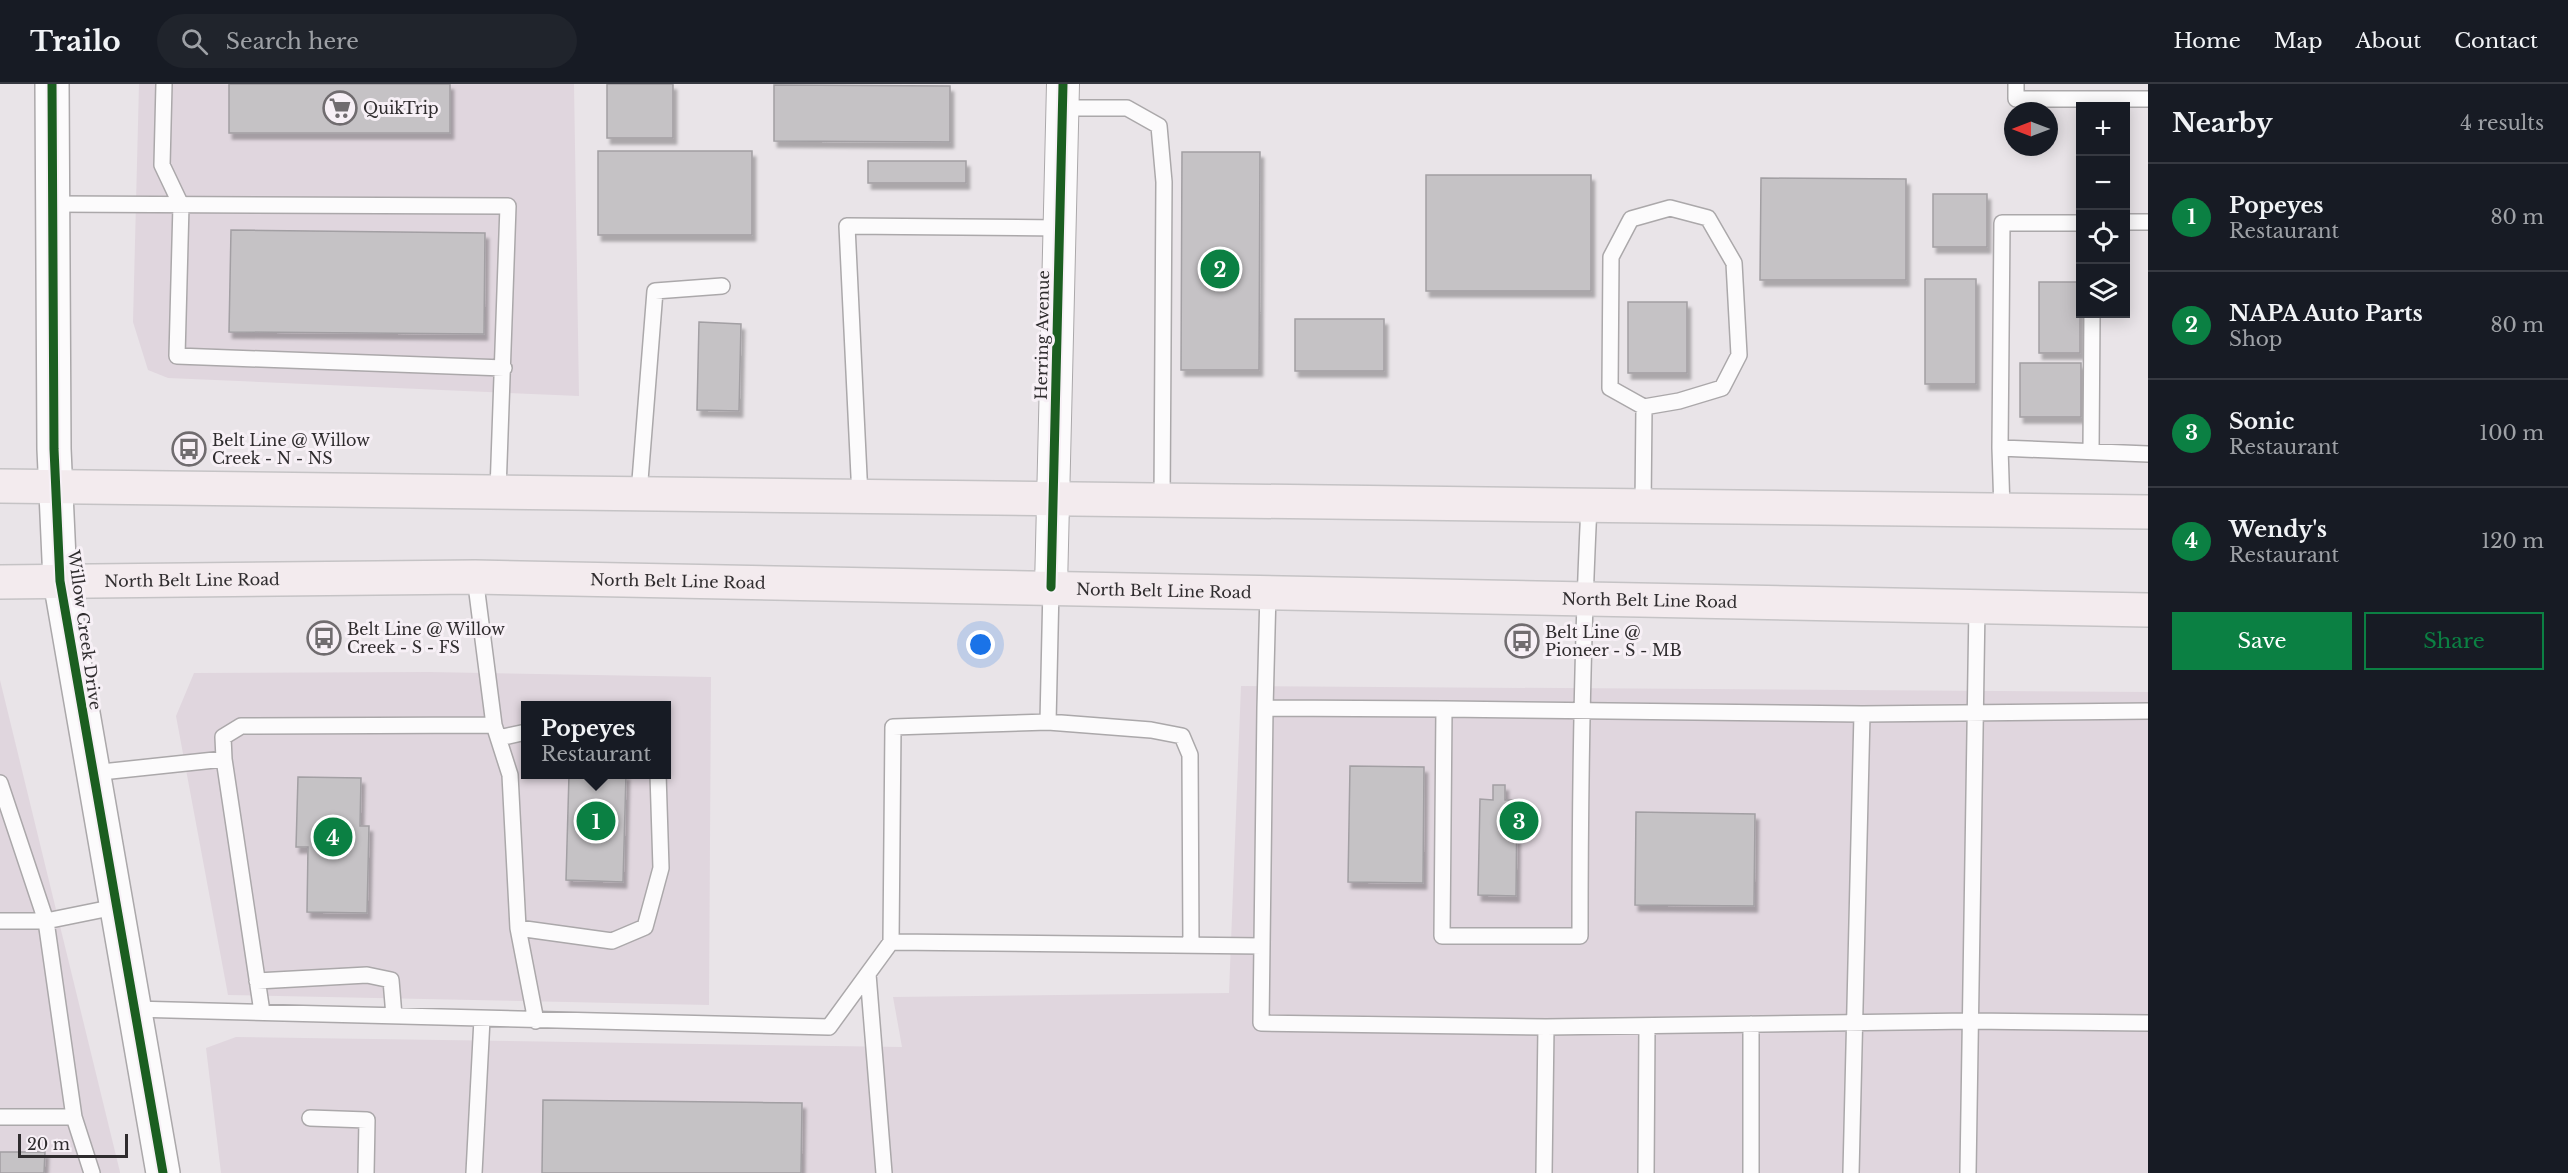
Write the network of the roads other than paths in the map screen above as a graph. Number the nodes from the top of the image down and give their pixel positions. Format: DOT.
graph roads {
  1 [pos="52,84"];
  2 [pos="164,84"];
  3 [pos="2016,84"];
  4 [pos="1062,96"];
  5 [pos="2148,99"];
  6 [pos="53,204"];
  7 [pos="181,205"];
  8 [pos="2130,222"];
  9 [pos="2148,222"];
  10 [pos="2076,223"];
  11 [pos="1060,228"];
  12 [pos="722,286"];
  13 [pos="2092,318"];
  14 [pos="504,368"];
  15 [pos="1644,407"];
  16 [pos="2000,448"];
  17 [pos="2091,451"];
  18 [pos="2148,454"];
  19 [pos="0,486"];
  20 [pos="55,486"];
  21 [pos="498,491"];
  22 [pos="639,493"];
  23 [pos="860,497"];
  24 [pos="1054,500"];
  25 [pos="1162,501"];
  26 [pos="1589,506"];
  27 [pos="1643,507"];
  28 [pos="2002,510"];
  29 [pos="2148,512"];
  30 [pos="475,577"];
  31 [pos="60,581"];
  32 [pos="0,582"];
  33 [pos="1051,587"];
  34 [pos="1268,592"];
  35 [pos="1584,598"];
  36 [pos="1977,606"];
  37 [pos="2148,610"];
  38 [pos="1265,708"];
  39 [pos="1444,709"];
  40 [pos="1583,711"];
  41 [pos="2148,711"];
  42 [pos="1975,712"];
  43 [pos="1862,714"];
  44 [pos="1048,722"];
  45 [pos="497,732"];
  46 [pos="521,732"];
  47 [pos="224,759"];
  48 [pos="92,773"];
  49 [pos="658,779"];
  50 [pos="0,783"];
  51 [pos="115,907"];
  52 [pos="0,921"];
  53 [pos="46,921"];
  54 [pos="518,928"];
  55 [pos="891,942"];
  56 [pos="1191,945"];
  57 [pos="1262,946"];
  58 [pos="868,974"];
  59 [pos="257,981"];
  60 [pos="133,1009"];
  61 [pos="262,1012"];
  62 [pos="394,1016"];
  63 [pos="482,1019"];
  64 [pos="536,1021"];
  65 [pos="1970,1021"];
  66 [pos="1853,1023"];
  67 [pos="2148,1023"];
  68 [pos="1751,1024"];
  69 [pos="1647,1026"];
  70 [pos="1546,1028"];
  71 [pos="0,1117"];
  72 [pos="74,1117"];
  73 [pos="310,1118"];
  74 [pos="92,1173"];
  75 [pos="163,1173"];
  76 [pos="366,1173"];
  77 [pos="474,1173"];
  78 [pos="884,1173"];
  79 [pos="1544,1173"];
  80 [pos="1646,1173"];
  81 [pos="1751,1173"];
  82 [pos="1851,1173"];
  83 [pos="1968,1173"];
  1 -- 6 [label="street, Willow Creek Drive"];
  2 -- 7 [label="lane"];
  3 -- 5 [label="lane"];
  4 -- 11 [label="street, Herring Avenue"];
  4 -- 25 [label="lane"];
  6 -- 7 [label="lane"];
  6 -- 20 [label="street, Willow Creek Drive"];
  7 -- 14 [label="lane"];
  7 -- 14 [label="lane"];
  8 -- 9 [label="lane"];
  10 -- 16 [label="lane"];
  11 -- 23 [label="lane"];
  11 -- 24 [label="street, Herring Avenue"];
  12 -- 22 [label="lane"];
  13 -- 17 [label="lane"];
  14 -- 21 [label="lane"];
  15 -- 15 [label="lane"];
  15 -- 27 [label="lane"];
  16 -- 17 [label="lane"];
  16 -- 28 [label="lane"];
  17 -- 18 [label="lane"];
  19 -- 20 [label="main road"];
  20 -- 21 [label="main road"];
  20 -- 31 [label="street, Willow Creek Drive"];
  21 -- 22 [label="main road"];
  22 -- 23 [label="main road"];
  23 -- 24 [label="main road"];
  24 -- 25 [label="main road"];
  24 -- 33 [label="street, Herring Avenue"];
  25 -- 26 [label="main road"];
  26 -- 27 [label="main road"];
  26 -- 35 [label="lane"];
  27 -- 28 [label="main road"];
  28 -- 29 [label="main road"];
  30 -- 31 [label="main road, North Belt Line Road"];
  30 -- 33 [label="main road, North Belt Line Road"];
  30 -- 45 [label="lane"];
  31 -- 32 [label="main road, North Belt Line Road"];
  31 -- 48 [label="street, Willow Creek Drive"];
  33 -- 34 [label="main road, North Belt Line Road"];
  33 -- 44 [label="lane"];
  34 -- 35 [label="main road, North Belt Line Road"];
  34 -- 38 [label="lane"];
  35 -- 36 [label="main road, North Belt Line Road"];
  35 -- 40 [label="lane"];
  36 -- 37 [label="main road, North Belt Line Road"];
  36 -- 42 [label="lane"];
  38 -- 39 [label="lane"];
  38 -- 57 [label="lane"];
  39 -- 40 [label="lane"];
  39 -- 40 [label="lane"];
  40 -- 43 [label="lane"];
  41 -- 42 [label="lane"];
  42 -- 43 [label="lane"];
  42 -- 65 [label="lane"];
  43 -- 66 [label="lane"];
  44 -- 55 [label="lane"];
  44 -- 56 [label="lane"];
  45 -- 46 [label="lane"];
  45 -- 47 [label="lane"];
  45 -- 54 [label="lane"];
  47 -- 48 [label="lane"];
  47 -- 59 [label="lane"];
  48 -- 51 [label="street, Willow Creek Drive"];
  49 -- 54 [label="lane"];
  50 -- 53 [label="lane"];
  51 -- 53 [label="lane"];
  51 -- 60 [label="street, Willow Creek Drive"];
  52 -- 53 [label="lane"];
  53 -- 72 [label="lane"];
  54 -- 64 [label="lane"];
  55 -- 56 [label="lane"];
  55 -- 58 [label="lane"];
  56 -- 57 [label="lane"];
  57 -- 70 [label="lane"];
  58 -- 64 [label="lane"];
  58 -- 78 [label="lane"];
  59 -- 61 [label="lane"];
  59 -- 62 [label="lane"];
  60 -- 61 [label="lane"];
  60 -- 75 [label="street, Willow Creek Drive"];
  61 -- 62 [label="lane"];
  62 -- 63 [label="lane"];
  63 -- 64 [label="lane"];
  63 -- 77 [label="lane"];
  65 -- 66 [label="lane"];
  65 -- 67 [label="lane"];
  65 -- 83 [label="lane"];
  66 -- 68 [label="lane"];
  66 -- 82 [label="lane"];
  68 -- 69 [label="lane"];
  68 -- 81 [label="lane"];
  69 -- 70 [label="lane"];
  69 -- 80 [label="lane"];
  70 -- 79 [label="lane"];
  71 -- 72 [label="lane"];
  72 -- 74 [label="lane"];
  73 -- 76 [label="lane"];
}
